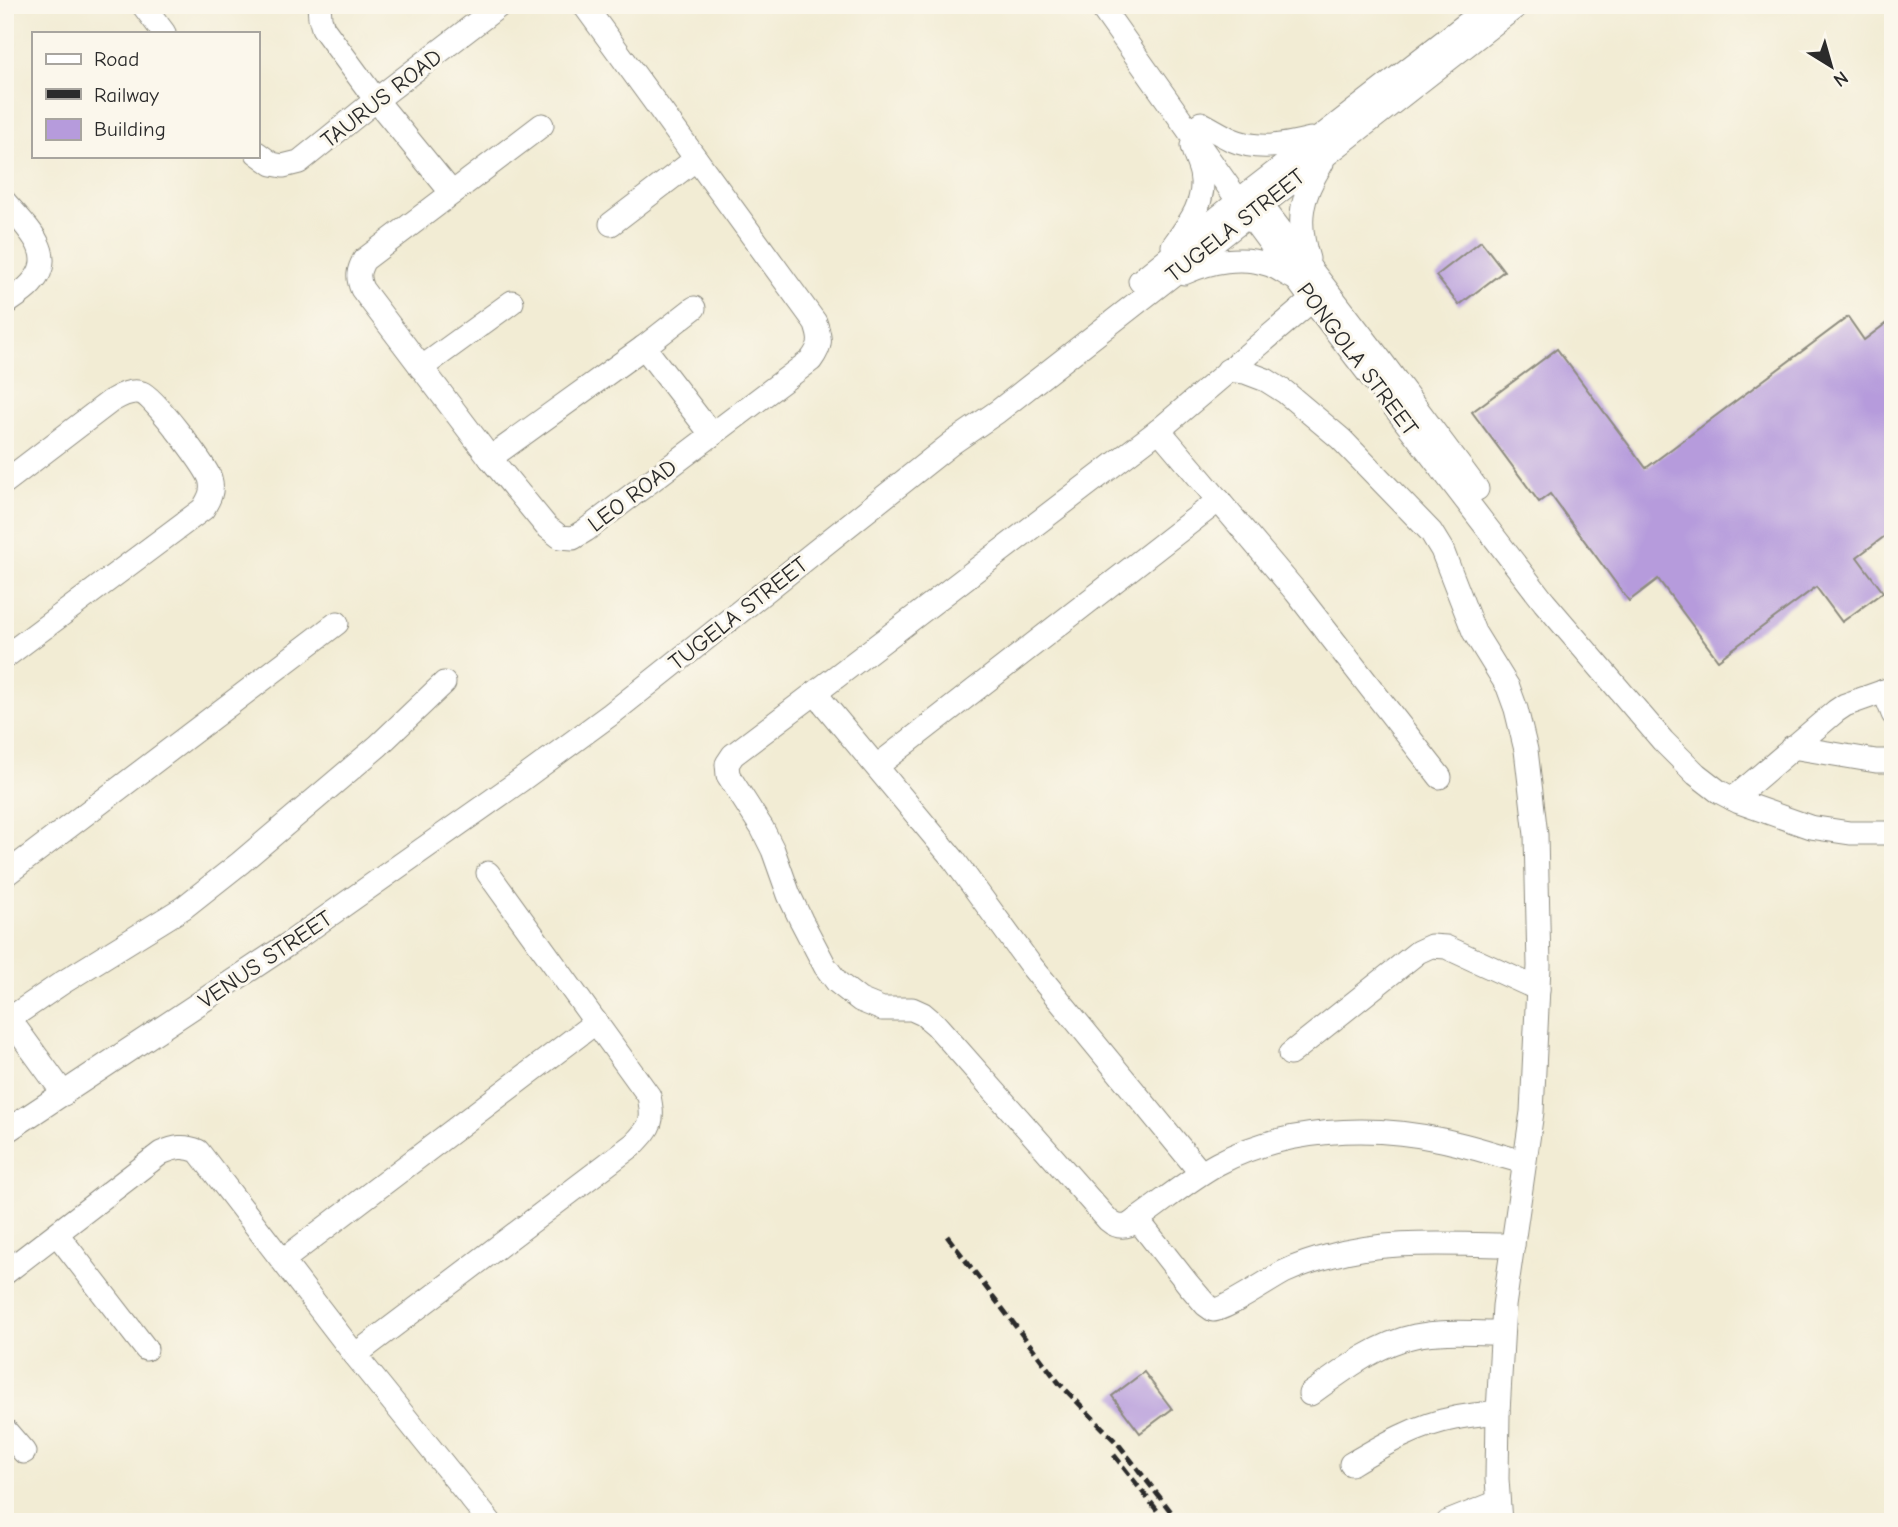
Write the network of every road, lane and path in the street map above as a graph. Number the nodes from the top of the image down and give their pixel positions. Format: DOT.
graph roads {
  1 [pos="143,5"];
  2 [pos="319,5"];
  3 [pos="500,5"];
  4 [pos="584,5"];
  5 [pos="1100,5"];
  6 [pos="1118,5"];
  7 [pos="1491,5"];
  8 [pos="1518,5"];
  9 [pos="163,32"];
  10 [pos="376,100"];
  11 [pos="542,125"];
  12 [pos="1195,126"];
  13 [pos="1325,144"];
  14 [pos="259,154"];
  15 [pos="696,159"];
  16 [pos="452,193"];
  17 [pos="5,202"];
  18 [pos="1250,203"];
  19 [pos="611,224"];
  20 [pos="1159,275"];
  21 [pos="1304,275"];
  22 [pos="1312,300"];
  23 [pos="512,302"];
  24 [pos="5,304"];
  25 [pos="694,309"];
  26 [pos="644,347"];
  27 [pos="421,368"];
  28 [pos="1228,370"];
  29 [pos="1159,430"];
  30 [pos="712,435"];
  31 [pos="489,458"];
  32 [pos="5,482"];
  33 [pos="1219,500"];
  34 [pos="337,623"];
  35 [pos="5,657"];
  36 [pos="444,683"];
  37 [pos="1888,689"];
  38 [pos="815,694"];
  39 [pos="1630,701"];
  40 [pos="1893,714"];
  41 [pos="1792,747"];
  42 [pos="1893,761"];
  43 [pos="877,766"];
  44 [pos="1440,777"];
  45 [pos="521,780"];
  46 [pos="1733,799"];
  47 [pos="1893,833"];
  48 [pos="488,873"];
  49 [pos="5,875"];
  50 [pos="1538,989"];
  51 [pos="7,1016"];
  52 [pos="596,1022"];
  53 [pos="1290,1054"];
  54 [pos="64,1094"];
  55 [pos="5,1132"];
  56 [pos="1524,1163"];
  57 [pos="1201,1173"];
  58 [pos="1137,1219"];
  59 [pos="57,1234"];
  60 [pos="1513,1245"];
  61 [pos="283,1260"];
  62 [pos="5,1273"];
  63 [pos="1502,1333"];
  64 [pos="146,1349"];
  65 [pos="355,1355"];
  66 [pos="1310,1394"];
  67 [pos="1498,1412"];
  68 [pos="5,1430"];
  69 [pos="24,1452"];
  70 [pos="1351,1464"];
  71 [pos="1499,1512"];
  72 [pos="490,1522"];
  73 [pos="1448,1522"];
  1 -- 9 [label="street"];
  2 -- 10 [label="street"];
  3 -- 10 [label="street, TAURUS ROAD"];
  4 -- 15 [label="street, LEO ROAD"];
  5 -- 12 [label="street, PONGOLA STREET"];
  6 -- 12 [label="street, PONGOLA STREET"];
  7 -- 13 [label="street, TUGELA STREET"];
  8 -- 13 [label="street, TUGELA STREET"];
  10 -- 14 [label="street, TAURUS ROAD"];
  10 -- 16 [label="street"];
  11 -- 16 [label="street, LEO ROAD"];
  12 -- 13 [label="street"];
  12 -- 18 [label="street, PONGOLA STREET"];
  12 -- 20 [label="street"];
  13 -- 18 [label="street, TUGELA STREET"];
  13 -- 21 [label="street"];
  15 -- 19 [label="street"];
  15 -- 30 [label="street, LEO ROAD"];
  16 -- 27 [label="street, LEO ROAD"];
  17 -- 24 [label="street"];
  18 -- 20 [label="street, TUGELA STREET"];
  18 -- 21 [label="street, PONGOLA STREET"];
  20 -- 21 [label="street"];
  20 -- 45 [label="street, TUGELA STREET"];
  21 -- 22 [label="street, PONGOLA STREET"];
  21 -- 39 [label="street, PONGOLA STREET"];
  22 -- 28 [label="street"];
  22 -- 39 [label="street, PONGOLA STREET"];
  23 -- 27 [label="street"];
  25 -- 26 [label="street"];
  26 -- 30 [label="street"];
  26 -- 31 [label="street"];
  27 -- 31 [label="street, LEO ROAD"];
  28 -- 29 [label="street"];
  28 -- 50 [label="street"];
  29 -- 33 [label="street"];
  29 -- 38 [label="street"];
  30 -- 31 [label="street, LEO ROAD"];
  32 -- 35 [label="street"];
  33 -- 43 [label="street"];
  33 -- 44 [label="street"];
  34 -- 49 [label="street"];
  36 -- 51 [label="street"];
  37 -- 40 [label="street"];
  37 -- 41 [label="street"];
  38 -- 43 [label="street"];
  38 -- 58 [label="street"];
  39 -- 46 [label="street, PONGOLA STREET"];
  41 -- 42 [label="street"];
  41 -- 46 [label="street"];
  43 -- 57 [label="street"];
  45 -- 54 [label="street, VENUS STREET"];
  46 -- 47 [label="street, PONGOLA STREET"];
  48 -- 52 [label="street"];
  50 -- 53 [label="street"];
  50 -- 56 [label="street"];
  51 -- 54 [label="street"];
  52 -- 61 [label="street"];
  52 -- 65 [label="street"];
  54 -- 55 [label="street, VENUS STREET"];
  56 -- 57 [label="street"];
  56 -- 60 [label="street"];
  57 -- 58 [label="street"];
  58 -- 60 [label="street"];
  59 -- 61 [label="street"];
  59 -- 62 [label="street"];
  59 -- 64 [label="street"];
  60 -- 63 [label="street"];
  61 -- 65 [label="street"];
  63 -- 66 [label="street"];
  63 -- 67 [label="street"];
  65 -- 72 [label="street"];
  67 -- 70 [label="street"];
  67 -- 71 [label="street"];
  68 -- 69 [label="street"];
  71 -- 73 [label="street"];
}
